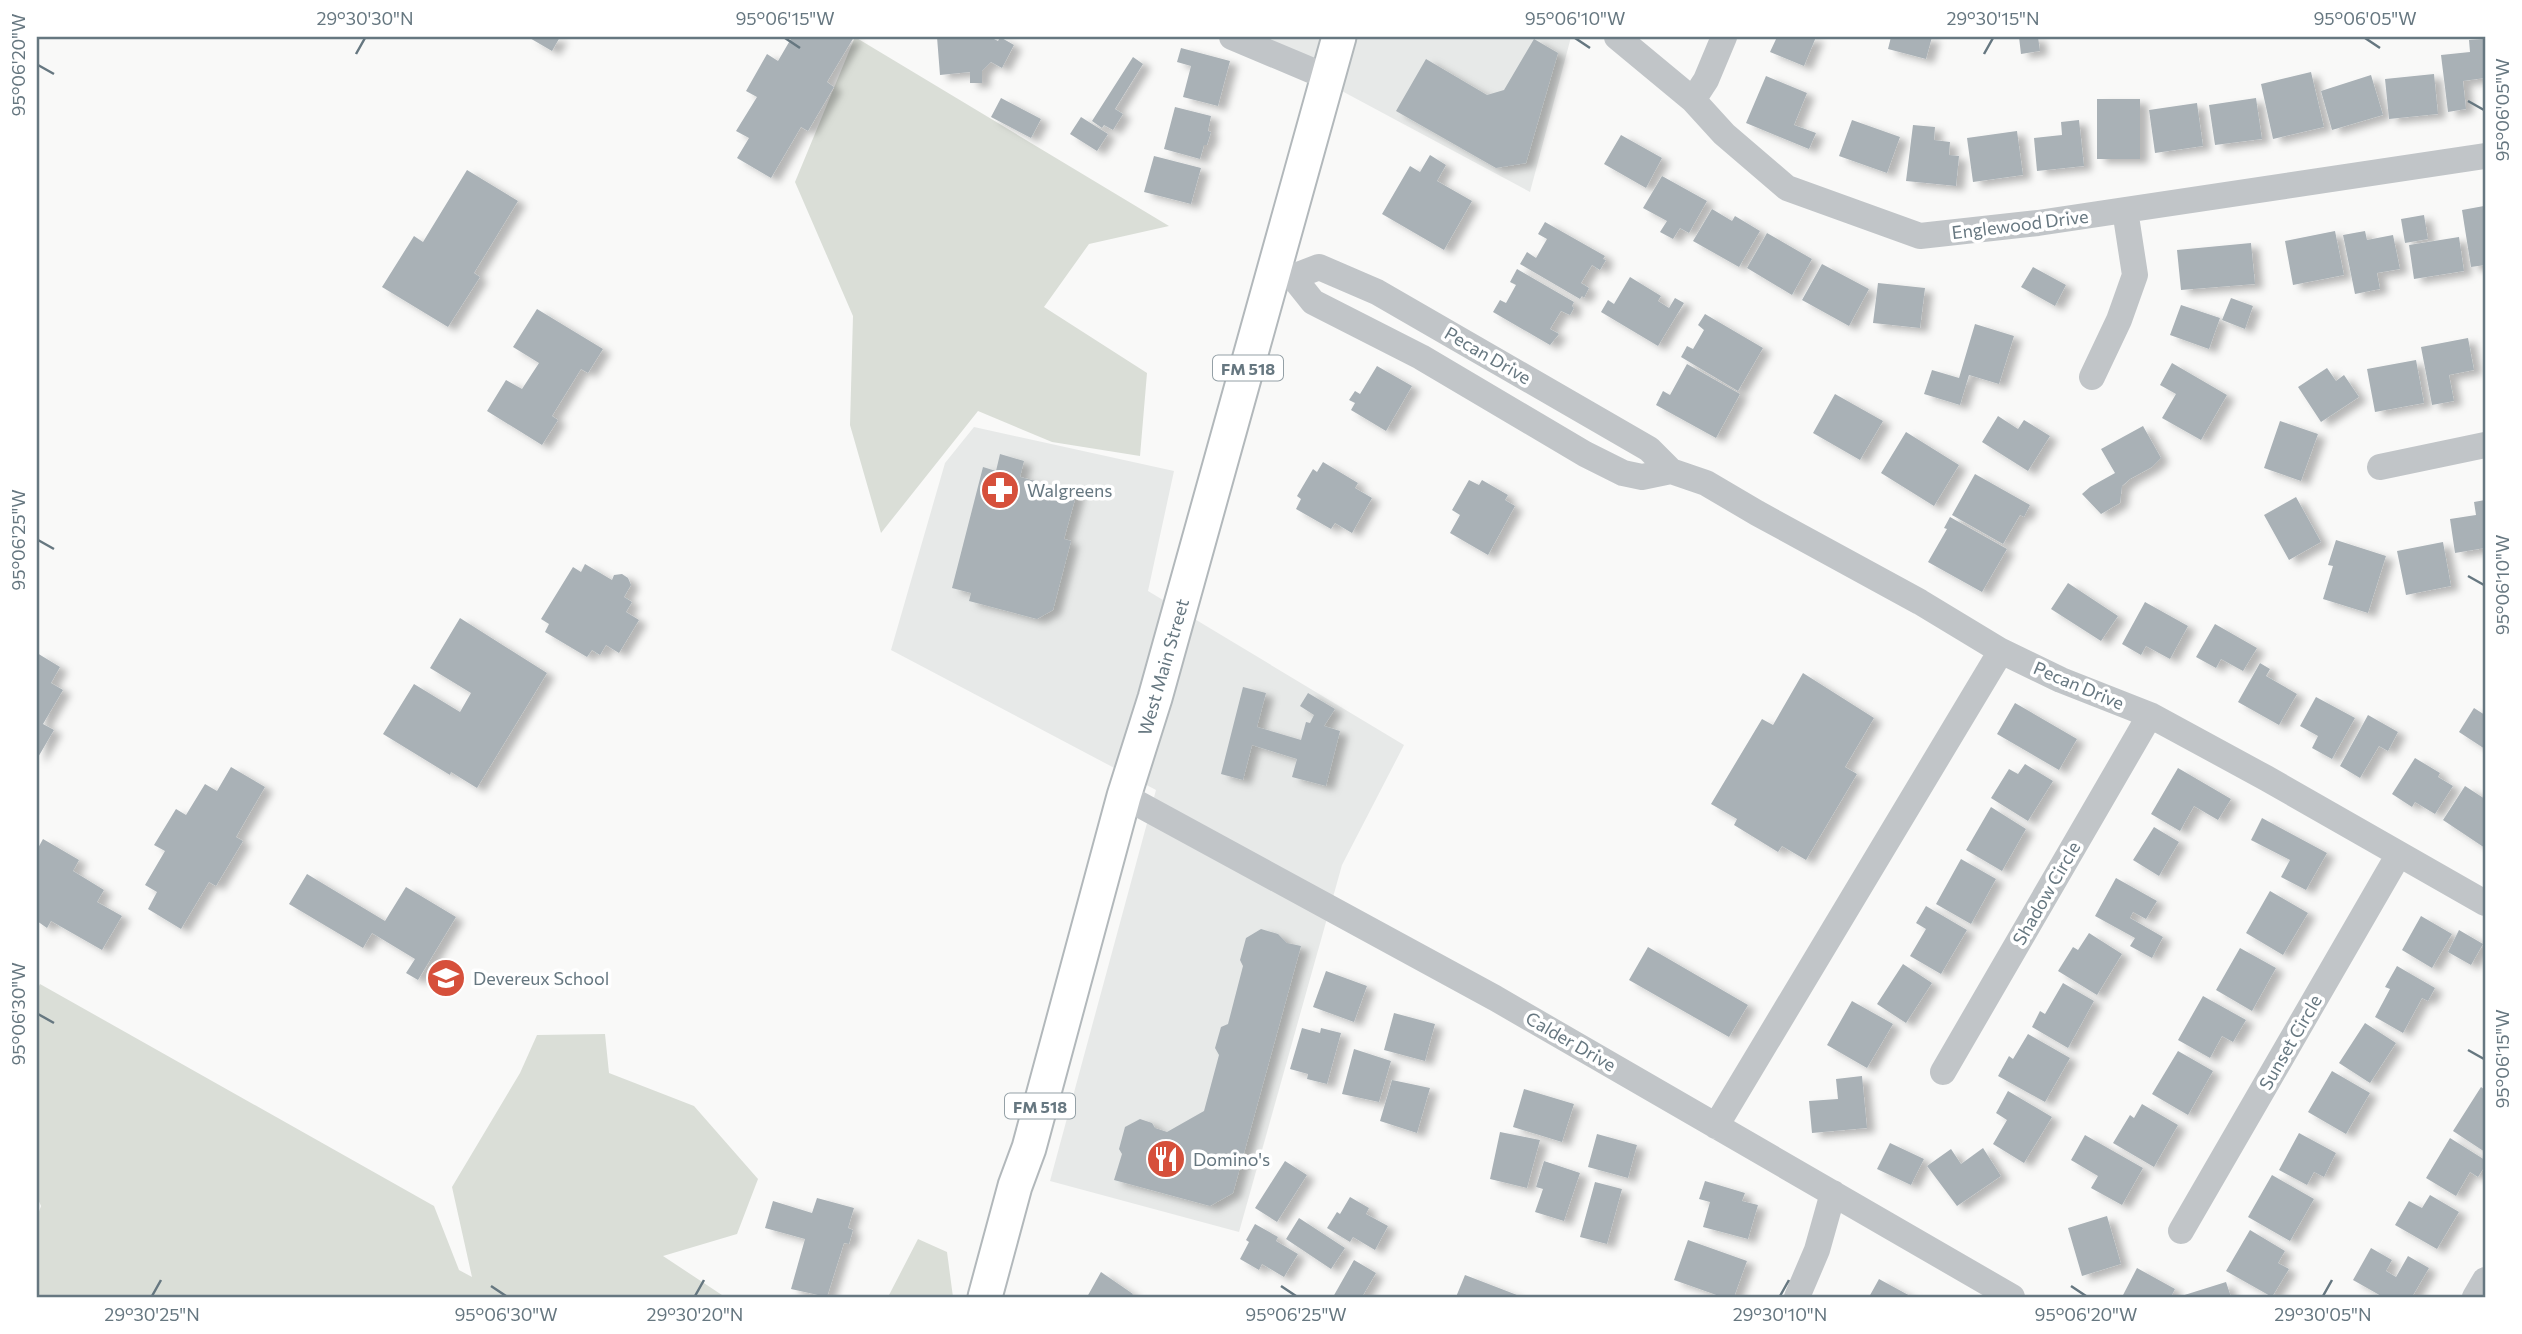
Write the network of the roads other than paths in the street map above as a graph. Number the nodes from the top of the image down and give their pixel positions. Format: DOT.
graph roads {
  1 [pos="1232,37"];
  2 [pos="1339,37"];
  3 [pos="1617,37"];
  4 [pos="1724,37"];
  5 [pos="1327,77"];
  6 [pos="1693,100"];
  7 [pos="2485,156"];
  8 [pos="2125,210"];
  9 [pos="1284,274"];
  10 [pos="2092,377"];
  11 [pos="2485,445"];
  12 [pos="2380,467"];
  13 [pos="1671,471"];
  14 [pos="2001,651"];
  15 [pos="2150,715"];
  16 [pos="1124,796"];
  17 [pos="2399,854"];
  18 [pos="2485,903"];
  19 [pos="1943,1072"];
  20 [pos="1716,1126"];
  21 [pos="1833,1193"];
  22 [pos="2181,1231"];
  23 [pos="2485,1280"];
  24 [pos="985,1297"];
  25 [pos="1797,1297"];
  26 [pos="2012,1297"];
  27 [pos="2475,1297"];
  1 -- 5 [label="street"];
  2 -- 5 [label="main road, West Main Street / FM 518"];
  3 -- 6 [label="street, Englewood Drive"];
  4 -- 6 [label="street"];
  5 -- 9 [label="main road, West Main Street / FM 518"];
  6 -- 8 [label="street, Englewood Drive"];
  7 -- 8 [label="street, Englewood Drive"];
  8 -- 10 [label="street"];
  9 -- 13 [label="street, Pecan Drive"];
  9 -- 13 [label="street, Pecan Drive"];
  9 -- 16 [label="main road, West Main Street / FM 518"];
  11 -- 12 [label="street"];
  13 -- 14 [label="street, Pecan Drive"];
  14 -- 15 [label="street, Pecan Drive"];
  14 -- 20 [label="street"];
  15 -- 17 [label="street, Pecan Drive"];
  15 -- 19 [label="street, Shadow Circle"];
  16 -- 20 [label="street, Calder Drive"];
  16 -- 24 [label="main road, West Main Street / FM 518"];
  17 -- 18 [label="street, Pecan Drive"];
  17 -- 22 [label="street, Sunset Circle"];
  20 -- 21 [label="street, Calder Drive"];
  21 -- 25 [label="street"];
  21 -- 26 [label="street, Calder Drive"];
  23 -- 27 [label="street"];
}
